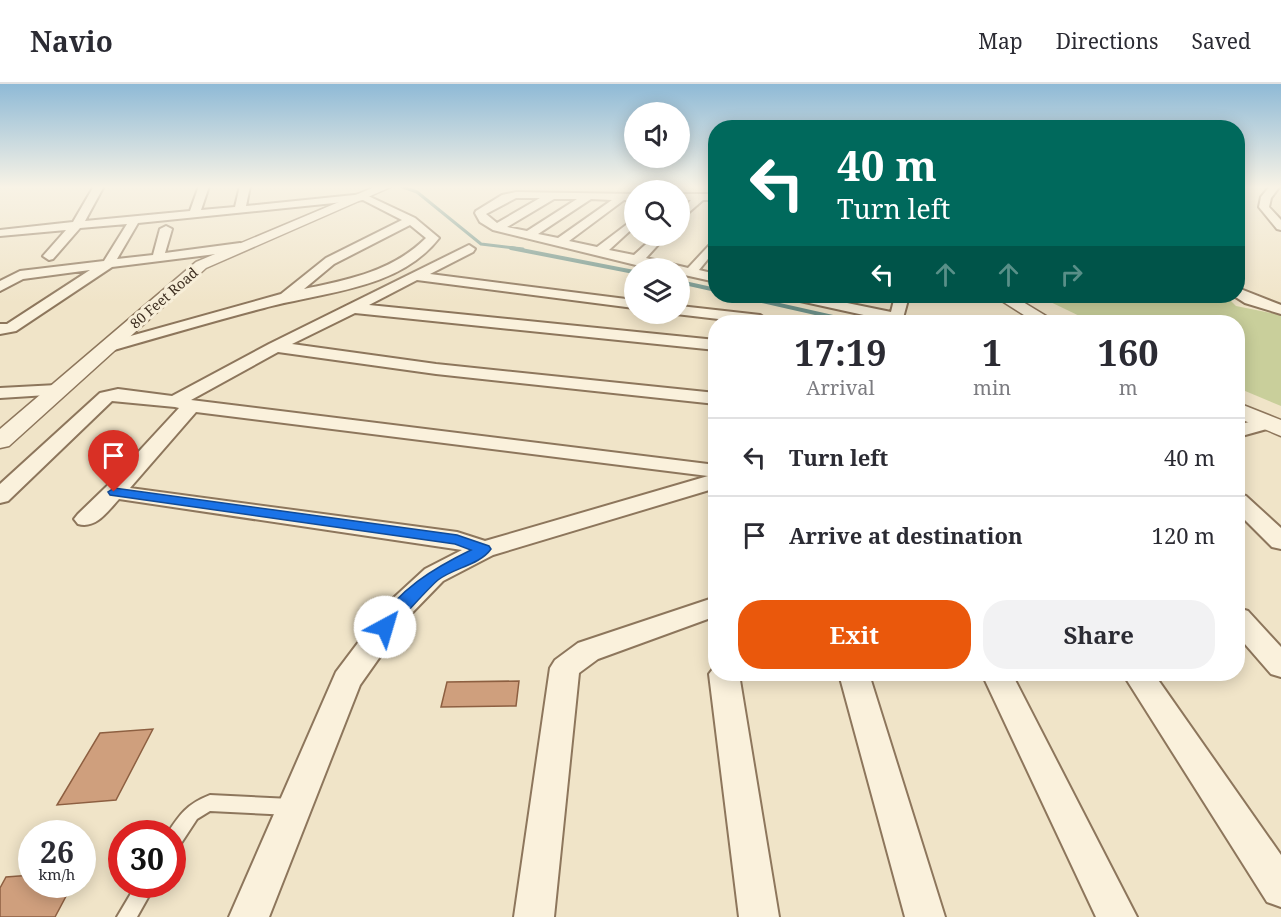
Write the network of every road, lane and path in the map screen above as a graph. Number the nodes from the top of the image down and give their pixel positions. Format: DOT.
graph roads {
  1 [pos="77,225"];
  2 [pos="131,225"];
  3 [pos="166,225"];
  4 [pos="207,225"];
  5 [pos="296,225"];
  6 [pos="401,225"];
  7 [pos="417,225"];
  8 [pos="492,225"];
  9 [pos="502,225"];
  10 [pos="544,225"];
  11 [pos="586,225"];
  12 [pos="497,228"];
  13 [pos="165,229"];
  14 [pos="624,231"];
  15 [pos="0,233"];
  16 [pos="527,236"];
  17 [pos="559,243"];
  18 [pos="651,246"];
  19 [pos="240,247"];
  20 [pos="469,249"];
  21 [pos="708,249"];
  22 [pos="599,252"];
  23 [pos="49,256"];
  24 [pos="158,257"];
  25 [pos="624,258"];
  26 [pos="639,258"];
  27 [pos="108,264"];
  28 [pos="690,267"];
  29 [pos="690,272"];
  30 [pos="415,276"];
  31 [pos="708,276"];
  32 [pos="0,287"];
  33 [pos="1245,297"];
  34 [pos="285,298"];
  35 [pos="624,303"];
  36 [pos="842,303"];
  37 [pos="1014,303"];
  38 [pos="353,308"];
  39 [pos="1281,310"];
  40 [pos="690,311"];
  41 [pos="720,315"];
  42 [pos="884,315"];
  43 [pos="1035,315"];
  44 [pos="4,331"];
  45 [pos="708,344"];
  46 [pos="108,347"];
  47 [pos="275,347"];
  48 [pos="57,390"];
  49 [pos="0,393"];
  50 [pos="708,398"];
  51 [pos="183,404"];
  52 [pos="1245,413"];
  53 [pos="1274,426"];
  54 [pos="1245,430"];
  55 [pos="0,441"];
  56 [pos="708,470"];
  57 [pos="708,483"];
  58 [pos="114,492"];
  59 [pos="0,495"];
  60 [pos="1245,508"];
  61 [pos="86,519"];
  62 [pos="1281,541"];
  63 [pos="484,549"];
  64 [pos="708,612"];
  65 [pos="1245,626"];
  66 [pos="1281,666"];
  67 [pos="725,681"];
  68 [pos="856,681"];
  69 [pos="1000,681"];
  70 [pos="1143,681"];
  71 [pos="294,807"];
  72 [pos="186,820"];
  73 [pos="1281,888"];
  74 [pos="138,898"];
  75 [pos="126,917"];
  76 [pos="249,917"];
  77 [pos="534,917"];
  78 [pos="759,917"];
  79 [pos="925,917"];
  80 [pos="1117,917"];
  1 -- 15 [label="street"];
  1 -- 23 [label="street"];
  2 -- 27 [label="street"];
  3 -- 13 [label="street"];
  4 -- 13 [label="street"];
  5 -- 19 [label="street, 80 Feet Road"];
  6 -- 34 [label="street"];
  7 -- 34 [label="street"];
  8 -- 12 [label="street"];
  9 -- 12 [label="street"];
  10 -- 16 [label="street"];
  11 -- 17 [label="street"];
  12 -- 16 [label="street"];
  13 -- 24 [label="street"];
  14 -- 22 [label="street"];
  16 -- 17 [label="street"];
  17 -- 22 [label="street"];
  18 -- 26 [label="street"];
  19 -- 24 [label="street"];
  19 -- 46 [label="street, 80 Feet Road"];
  20 -- 30 [label="street"];
  21 -- 28 [label="street"];
  22 -- 25 [label="street"];
  24 -- 27 [label="street"];
  27 -- 32 [label="street"];
  27 -- 44 [label="street"];
  29 -- 31 [label="street"];
  30 -- 35 [label="street"];
  30 -- 38 [label="street"];
  33 -- 39 [label="street"];
  34 -- 46 [label="street"];
  36 -- 42 [label="street"];
  37 -- 43 [label="street"];
  38 -- 45 [label="street"];
  38 -- 47 [label="street"];
  40 -- 41 [label="street"];
  46 -- 48 [label="street, 80 Feet Road"];
  47 -- 50 [label="street"];
  47 -- 51 [label="street"];
  48 -- 49 [label="street"];
  48 -- 55 [label="street, 80 Feet Road"];
  51 -- 56 [label="street"];
  51 -- 58 [label="street"];
  51 -- 59 [label="street"];
  52 -- 53 [label="street"];
  53 -- 54 [label="street"];
  57 -- 63 [label="street"];
  58 -- 61 [label="street"];
  58 -- 63 [label="street"];
  60 -- 62 [label="street"];
  63 -- 71 [label="street"];
  64 -- 77 [label="street"];
  65 -- 66 [label="street"];
  67 -- 78 [label="street"];
  68 -- 79 [label="street"];
  69 -- 80 [label="street"];
  70 -- 73 [label="street"];
  71 -- 72 [label="lane"];
  71 -- 76 [label="street"];
  74 -- 75 [label="lane"];
}
